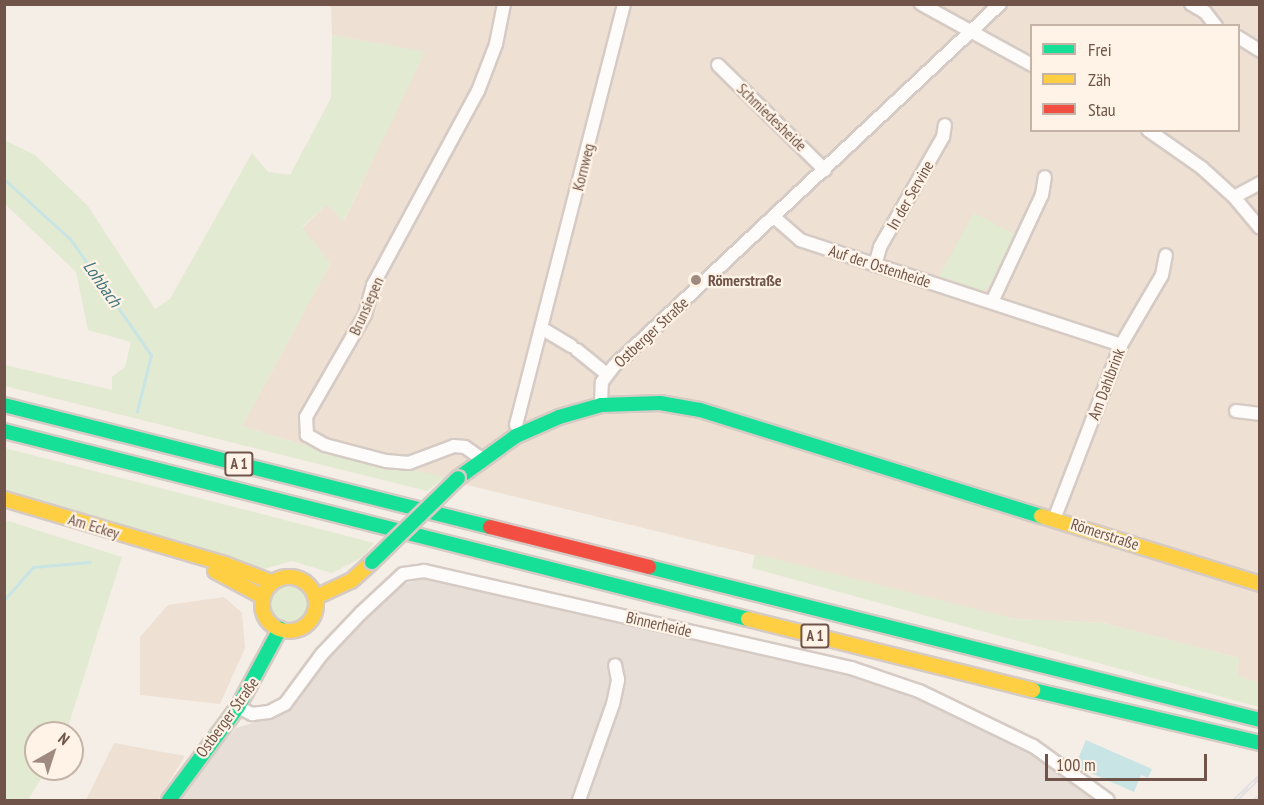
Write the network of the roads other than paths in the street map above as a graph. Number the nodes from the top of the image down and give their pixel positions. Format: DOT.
graph roads {
  1 [pos="504,4"];
  2 [pos="624,4"];
  3 [pos="921,4"];
  4 [pos="1000,4"];
  5 [pos="1191,4"];
  6 [pos="1214,24"];
  7 [pos="974,33"];
  8 [pos="1240,38"];
  9 [pos="1260,51"];
  10 [pos="1030,63"];
  11 [pos="718,65"];
  12 [pos="945,125"];
  13 [pos="1157,133"];
  14 [pos="825,170"];
  15 [pos="1045,177"];
  16 [pos="1260,183"];
  17 [pos="1234,197"];
  18 [pos="774,217"];
  19 [pos="1260,228"];
  20 [pos="1166,255"];
  21 [pos="875,265"];
  22 [pos="992,302"];
  23 [pos="543,328"];
  24 [pos="1121,345"];
  25 [pos="607,374"];
  26 [pos="4,405"];
  27 [pos="601,405"];
  28 [pos="1236,411"];
  29 [pos="1260,414"];
  30 [pos="516,425"];
  31 [pos="4,431"];
  32 [pos="482,459"];
  33 [pos="4,499"];
  34 [pos="1055,517"];
  35 [pos="183,553"];
  36 [pos="272,582"];
  37 [pos="1260,584"];
  38 [pos="263,597"];
  39 [pos="316,597"];
  40 [pos="280,629"];
  41 [pos="615,665"];
  42 [pos="238,707"];
  43 [pos="1260,720"];
  44 [pos="1260,743"];
  45 [pos="169,801"];
  46 [pos="579,801"];
  47 [pos="1108,801"];
  1 -- 32 [label="street, Brunsiepen"];
  2 -- 23 [label="street, Kornweg"];
  3 -- 7 [label="street"];
  4 -- 7 [label="street, Ostberger Straße"];
  5 -- 6 [label="street"];
  7 -- 10 [label="street"];
  7 -- 14 [label="street, Ostberger Straße"];
  8 -- 9 [label="street"];
  11 -- 14 [label="street, Schmiedesheide"];
  12 -- 21 [label="street, In der Servine"];
  13 -- 17 [label="street"];
  14 -- 18 [label="street, Ostberger Straße"];
  15 -- 22 [label="street"];
  16 -- 17 [label="street"];
  17 -- 19 [label="street"];
  18 -- 21 [label="street, Auf der Ostenheide"];
  18 -- 25 [label="street, Ostberger Straße"];
  20 -- 24 [label="street, Am Dahlbrink"];
  21 -- 22 [label="street, Auf der Ostenheide"];
  22 -- 24 [label="street, Auf der Ostenheide"];
  23 -- 25 [label="street"];
  23 -- 30 [label="street, Kornweg"];
  24 -- 34 [label="street, Am Dahlbrink"];
  25 -- 27 [label="street, Ostberger Straße"];
  26 -- 43 [label="main road, A 1"];
  27 -- 32 [label="main road"];
  27 -- 34 [label="main road, Römerstraße"];
  28 -- 29 [label="street"];
  31 -- 44 [label="main road, A 1"];
  32 -- 39 [label="main road, bridge"];
  33 -- 35 [label="main road, Am Eckey"];
  34 -- 37 [label="main road, Römerstraße"];
  35 -- 36 [label="main road, Am Eckey"];
  35 -- 38 [label="main road, Am Eckey"];
  36 -- 38 [label="main road"];
  36 -- 39 [label="main road"];
  38 -- 40 [label="main road"];
  39 -- 40 [label="main road"];
  40 -- 42 [label="main road, Ostberger Straße"];
  41 -- 46 [label="street"];
  42 -- 45 [label="main road, Ostberger Straße"];
  42 -- 47 [label="street, Binnerheide"];
}
